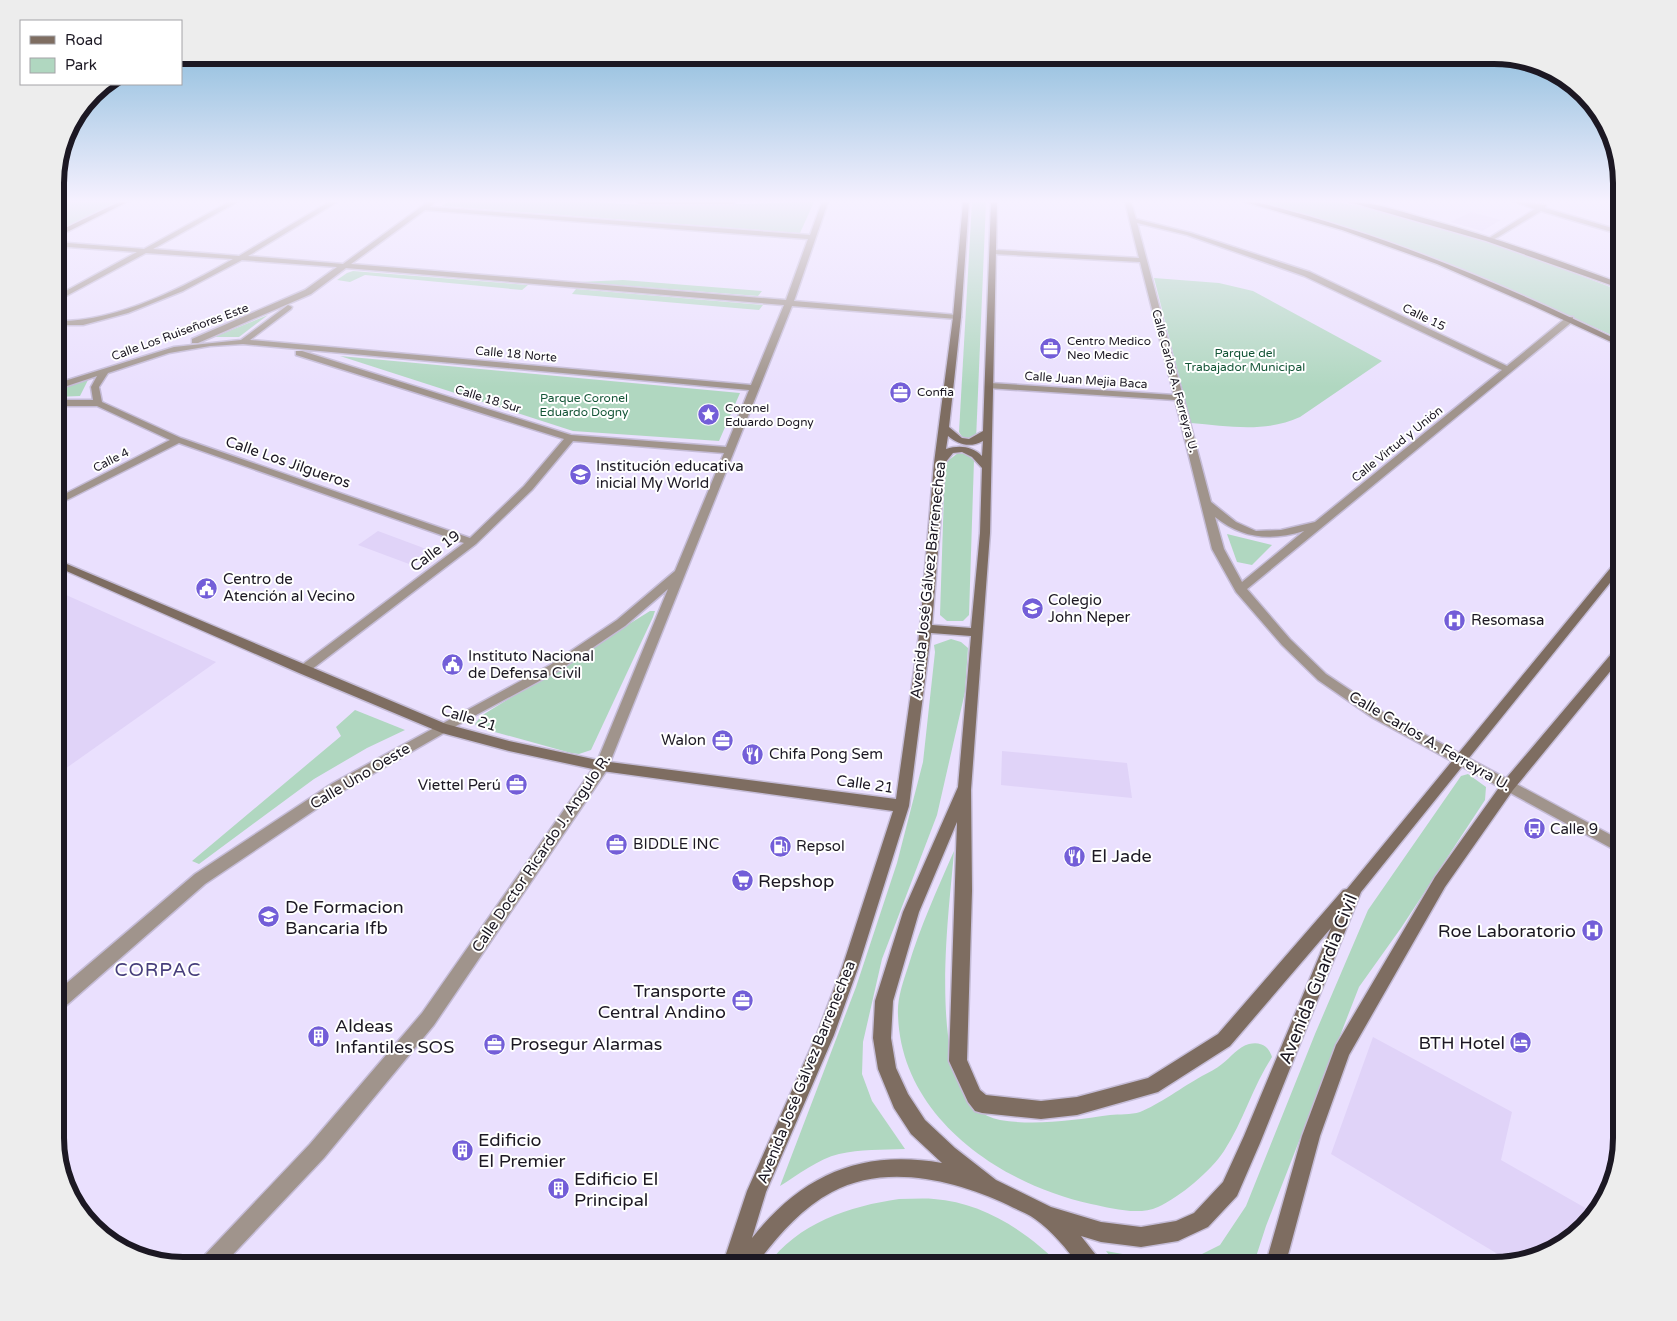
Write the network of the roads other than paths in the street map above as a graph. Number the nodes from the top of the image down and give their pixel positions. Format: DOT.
graph roads {
  1 [pos="123,264"];
  2 [pos="232,264"];
  3 [pos="310,264"];
  4 [pos="348,264"];
  5 [pos="803,264"];
  6 [pos="961,264"];
  7 [pos="994,264"];
  8 [pos="1144,264"];
  9 [pos="1276,264"];
  10 [pos="1437,264"];
  11 [pos="1556,264"];
  12 [pos="345,266"];
  13 [pos="1613,285"];
  14 [pos="308,292"];
  15 [pos="64,295"];
  16 [pos="789,303"];
  17 [pos="957,317"];
  18 [pos="1570,319"];
  19 [pos="64,323"];
  20 [pos="83,324"];
  21 [pos="64,330"];
  22 [pos="1613,340"];
  23 [pos="242,342"];
  24 [pos="276,345"];
  25 [pos="168,351"];
  26 [pos="1508,370"];
  27 [pos="105,371"];
  28 [pos="64,384"];
  29 [pos="990,386"];
  30 [pos="755,388"];
  31 [pos="1179,398"];
  32 [pos="64,403"];
  33 [pos="98,403"];
  34 [pos="943,427"];
  35 [pos="986,433"];
  36 [pos="570,438"];
  37 [pos="178,440"];
  38 [pos="729,450"];
  39 [pos="939,463"];
  40 [pos="987,468"];
  41 [pos="64,499"];
  42 [pos="1206,502"];
  43 [pos="1321,523"];
  44 [pos="472,542"];
  45 [pos="64,566"];
  46 [pos="1613,572"];
  47 [pos="680,573"];
  48 [pos="1240,589"];
  49 [pos="926,628"];
  50 [pos="977,633"];
  51 [pos="1613,660"];
  52 [pos="303,670"];
  53 [pos="442,728"];
  54 [pos="1459,760"];
  55 [pos="602,766"];
  56 [pos="1508,786"];
  57 [pos="965,787"];
  58 [pos="902,806"];
  59 [pos="1613,843"];
  60 [pos="1355,888"];
  61 [pos="64,996"];
  62 [pos="988,1184"];
  63 [pos="1046,1215"];
  64 [pos="216,1257"];
  65 [pos="735,1257"];
  66 [pos="749,1257"];
  67 [pos="1084,1257"];
  68 [pos="1277,1257"];
  1 -- 15 [label="street"];
  2 -- 20 [label="street"];
  3 -- 12 [label="street"];
  4 -- 12 [label="street, Calle Los Ruiseñores Este"];
  5 -- 16 [label="street, Calle Doctor Ricardo J. Angulo R."];
  6 -- 17 [label="main road, Avenida José Gálvez Barrenechea"];
  7 -- 29 [label="main road"];
  8 -- 31 [label="street, Calle Carlos A. Ferreyra U."];
  9 -- 26 [label="street, Calle 15"];
  10 -- 18 [label="main road"];
  11 -- 13 [label="main road"];
  12 -- 14 [label="street, Calle Los Ruiseñores Este"];
  12 -- 16 [label="street"];
  14 -- 23 [label="street"];
  14 -- 25 [label="street, Calle Los Ruiseñores Este"];
  16 -- 17 [label="street"];
  16 -- 30 [label="street, Calle Doctor Ricardo J. Angulo R."];
  17 -- 34 [label="main road, Avenida José Gálvez Barrenechea"];
  18 -- 22 [label="main road"];
  18 -- 26 [label="street, Calle Virtud y Unión"];
  19 -- 20 [label="street"];
  20 -- 21 [label="street"];
  23 -- 24 [label="street"];
  23 -- 25 [label="street"];
  24 -- 30 [label="street, Calle 18 Norte"];
  24 -- 36 [label="street, Calle 18 Sur"];
  25 -- 27 [label="street, Calle Los Ruiseñores Este"];
  26 -- 43 [label="street, Calle Virtud y Unión"];
  27 -- 28 [label="street, Calle Los Ruiseñores Este"];
  27 -- 33 [label="street"];
  29 -- 31 [label="street, Calle Juan Mejia Baca"];
  29 -- 35 [label="main road"];
  30 -- 38 [label="street, Calle Doctor Ricardo J. Angulo R."];
  31 -- 42 [label="street, Calle Carlos A. Ferreyra U."];
  32 -- 33 [label="street, Calle Los Jilgueros"];
  33 -- 37 [label="street, Calle Los Jilgueros"];
  34 -- 35 [label="main road"];
  34 -- 39 [label="main road, Avenida José Gálvez Barrenechea"];
  35 -- 40 [label="main road"];
  36 -- 38 [label="street, Calle 18 Sur"];
  36 -- 44 [label="street, Calle 19"];
  37 -- 41 [label="street, Calle 4"];
  37 -- 44 [label="street, Calle Los Jilgueros"];
  38 -- 47 [label="street, Calle Doctor Ricardo J. Angulo R."];
  39 -- 40 [label="main road"];
  39 -- 49 [label="main road, Avenida José Gálvez Barrenechea"];
  40 -- 50 [label="main road"];
  42 -- 43 [label="street, Calle Carlos A. Ferreyra U."];
  42 -- 48 [label="street, Calle Carlos A. Ferreyra U."];
  43 -- 48 [label="street, Calle Virtud y Unión"];
  44 -- 52 [label="street, Calle 19"];
  45 -- 52 [label="main road, Calle 21"];
  46 -- 54 [label="main road, Avenida Guardia Civil"];
  47 -- 53 [label="street, Calle Uno Oeste"];
  47 -- 55 [label="street, Calle Doctor Ricardo J. Angulo R."];
  48 -- 54 [label="street, Calle Carlos A. Ferreyra U."];
  49 -- 50 [label="main road"];
  49 -- 58 [label="main road, Avenida José Gálvez Barrenechea"];
  50 -- 57 [label="main road"];
  51 -- 56 [label="main road"];
  52 -- 53 [label="main road, Calle 21"];
  53 -- 55 [label="main road, Calle 21"];
  53 -- 61 [label="street, Calle Uno Oeste"];
  54 -- 56 [label="street, Calle Carlos A. Ferreyra U."];
  54 -- 60 [label="main road, Avenida Guardia Civil"];
  55 -- 58 [label="main road, Calle 21"];
  55 -- 64 [label="street, Calle Doctor Ricardo J. Angulo R."];
  56 -- 59 [label="street, Calle Carlos A. Ferreyra U."];
  56 -- 68 [label="main road"];
  57 -- 60 [label="main road"];
  57 -- 62 [label="main road"];
  58 -- 65 [label="main road, Avenida José Gálvez Barrenechea"];
  60 -- 63 [label="main road, Avenida Guardia Civil"];
  62 -- 63 [label="main road"];
  62 -- 66 [label="main road"];
  63 -- 67 [label="main road"];
}
